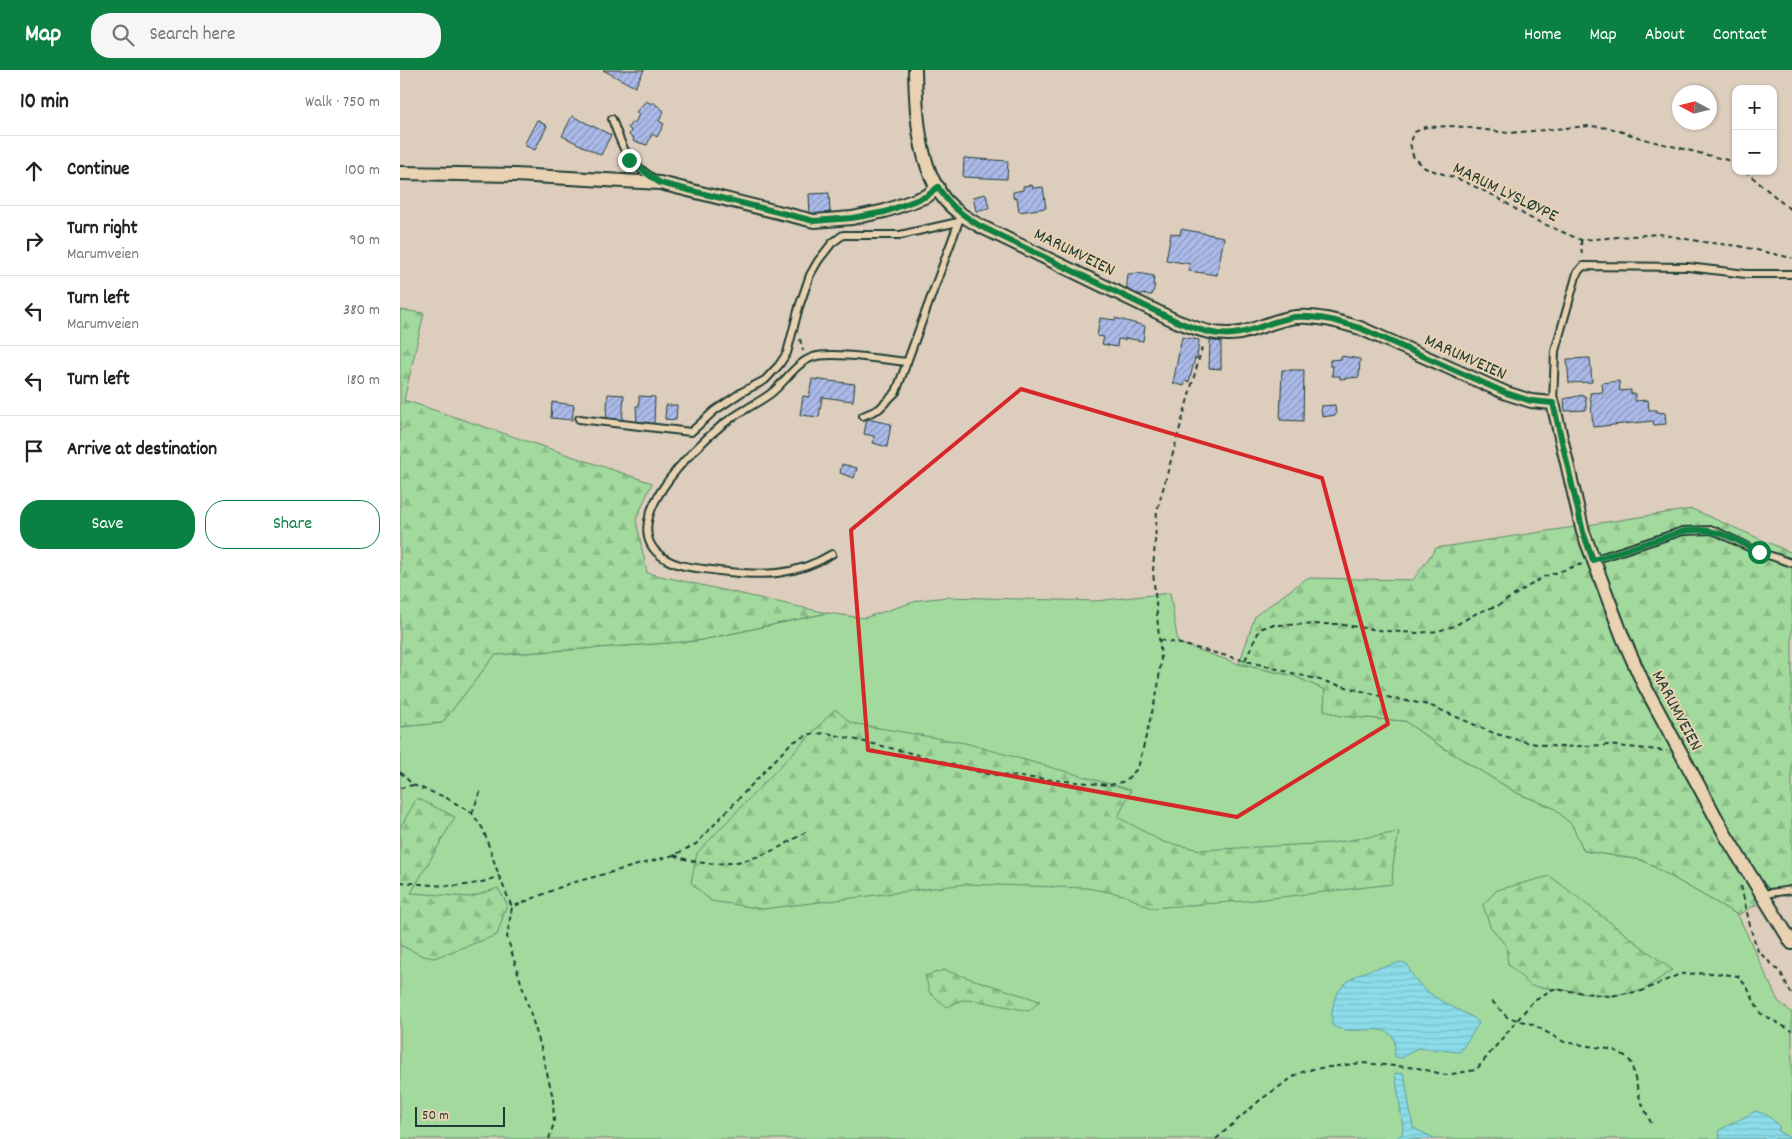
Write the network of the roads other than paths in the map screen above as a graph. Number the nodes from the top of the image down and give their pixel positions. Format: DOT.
graph roads {
  1 [pos="915,70"];
  2 [pos="612,118"];
  3 [pos="400,173"];
  4 [pos="660,183"];
  5 [pos="938,187"];
  6 [pos="852,218"];
  7 [pos="960,218"];
  8 [pos="844,235"];
  9 [pos="1792,274"];
  10 [pos="908,362"];
  11 [pos="1553,403"];
  12 [pos="863,416"];
  13 [pos="579,419"];
  14 [pos="832,554"];
  15 [pos="1593,560"];
  16 [pos="1792,563"];
  17 [pos="1792,890"];
  18 [pos="1763,894"];
  19 [pos="1792,943"];
  1 -- 5 [label="street, MARUMVEIEN"];
  2 -- 4 [label="lane"];
  3 -- 4 [label="street"];
  4 -- 6 [label="street"];
  5 -- 6 [label="street"];
  5 -- 7 [label="street, MARUMVEIEN"];
  6 -- 8 [label="lane"];
  7 -- 8 [label="lane"];
  7 -- 10 [label="lane"];
  7 -- 11 [label="street, MARUMVEIEN"];
  8 -- 13 [label="lane"];
  9 -- 11 [label="lane"];
  10 -- 12 [label="lane"];
  10 -- 14 [label="lane"];
  11 -- 15 [label="street, MARUMVEIEN"];
  15 -- 16 [label="lane"];
  15 -- 18 [label="street, MARUMVEIEN"];
  17 -- 18 [label="lane"];
  18 -- 19 [label="street, MARUMVEIEN"];
}
